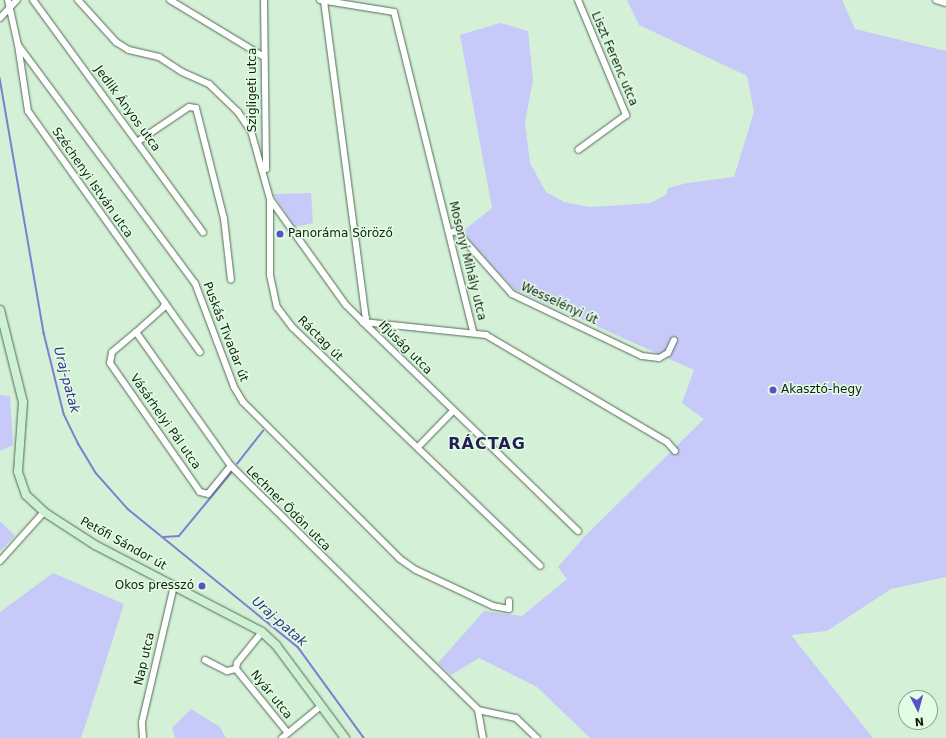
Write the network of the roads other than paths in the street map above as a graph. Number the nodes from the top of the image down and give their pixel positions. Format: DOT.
graph roads {
  1 [pos="8,0"];
  2 [pos="17,0"];
  3 [pos="33,0"];
  4 [pos="78,0"];
  5 [pos="170,0"];
  6 [pos="264,0"];
  7 [pos="322,0"];
  8 [pos="578,0"];
  9 [pos="936,0"];
  10 [pos="946,3"];
  11 [pos="12,8"];
  12 [pos="0,18"];
  13 [pos="18,45"];
  14 [pos="264,57"];
  15 [pos="137,142"];
  16 [pos="578,150"];
  17 [pos="266,179"];
  18 [pos="270,199"];
  19 [pos="203,232"];
  20 [pos="449,233"];
  21 [pos="231,280"];
  22 [pos="165,302"];
  23 [pos="0,310"];
  24 [pos="364,322"];
  25 [pos="136,332"];
  26 [pos="473,332"];
  27 [pos="674,340"];
  28 [pos="200,352"];
  29 [pos="453,411"];
  30 [pos="418,447"];
  31 [pos="675,451"];
  32 [pos="231,466"];
  33 [pos="44,512"];
  34 [pos="578,531"];
  35 [pos="0,561"];
  36 [pos="540,566"];
  37 [pos="174,586"];
  38 [pos="509,601"];
  39 [pos="262,632"];
  40 [pos="205,660"];
  41 [pos="236,669"];
  42 [pos="321,706"];
  43 [pos="478,710"];
  44 [pos="287,732"];
  45 [pos="143,738"];
  46 [pos="282,738"];
  47 [pos="345,738"];
  48 [pos="483,738"];
  49 [pos="537,738"];
  1 -- 11 [label="street, Széchenyi István utca"];
  2 -- 11 [label="street"];
  3 -- 15 [label="street, Jedlik Ányos utca"];
  4 -- 17 [label="street"];
  5 -- 14 [label="street"];
  6 -- 14 [label="street, Szigligeti utca"];
  7 -- 20 [label="street, Mosonyi Mihály utca"];
  7 -- 24 [label="street, Ifjúság utca"];
  8 -- 16 [label="street, Liszt Ferenc utca"];
  9 -- 10 [label="street"];
  11 -- 12 [label="street"];
  11 -- 13 [label="street, Széchenyi István utca"];
  13 -- 22 [label="street, Széchenyi István utca"];
  13 -- 38 [label="street, Puskás Tivadar út"];
  14 -- 17 [label="street, Szigligeti utca"];
  15 -- 19 [label="street, Jedlik Ányos utca"];
  15 -- 21 [label="street"];
  17 -- 18 [label="street"];
  18 -- 24 [label="street"];
  18 -- 30 [label="street, Ráctag út"];
  20 -- 26 [label="street, Mosonyi Mihály utca"];
  20 -- 27 [label="street, Wesselényi út"];
  22 -- 25 [label="street"];
  22 -- 28 [label="street, Széchenyi István utca"];
  23 -- 33 [label="street, Petőfi Sándor út"];
  24 -- 26 [label="street"];
  24 -- 29 [label="street, Ifjúság utca"];
  25 -- 32 [label="street, Lechner Ödön utca"];
  25 -- 32 [label="street, Vásárhelyi Pál utca"];
  26 -- 31 [label="street, Mosonyi Mihály utca"];
  29 -- 30 [label="street"];
  29 -- 34 [label="street, Ifjúság utca"];
  30 -- 36 [label="street, Ráctag út"];
  32 -- 43 [label="street, Lechner Ödön utca"];
  33 -- 35 [label="street"];
  33 -- 37 [label="street, Petőfi Sándor út"];
  37 -- 39 [label="street, Petőfi Sándor út"];
  37 -- 45 [label="street, Nap utca"];
  39 -- 41 [label="street, Nyár utca"];
  39 -- 42 [label="street, Petőfi Sándor út"];
  40 -- 41 [label="street"];
  41 -- 44 [label="street, Nyár utca"];
  42 -- 44 [label="street, Nyár utca"];
  42 -- 47 [label="street, Petőfi Sándor út"];
  43 -- 48 [label="street"];
  43 -- 49 [label="street"];
  44 -- 46 [label="street, Nyár utca"];
}
